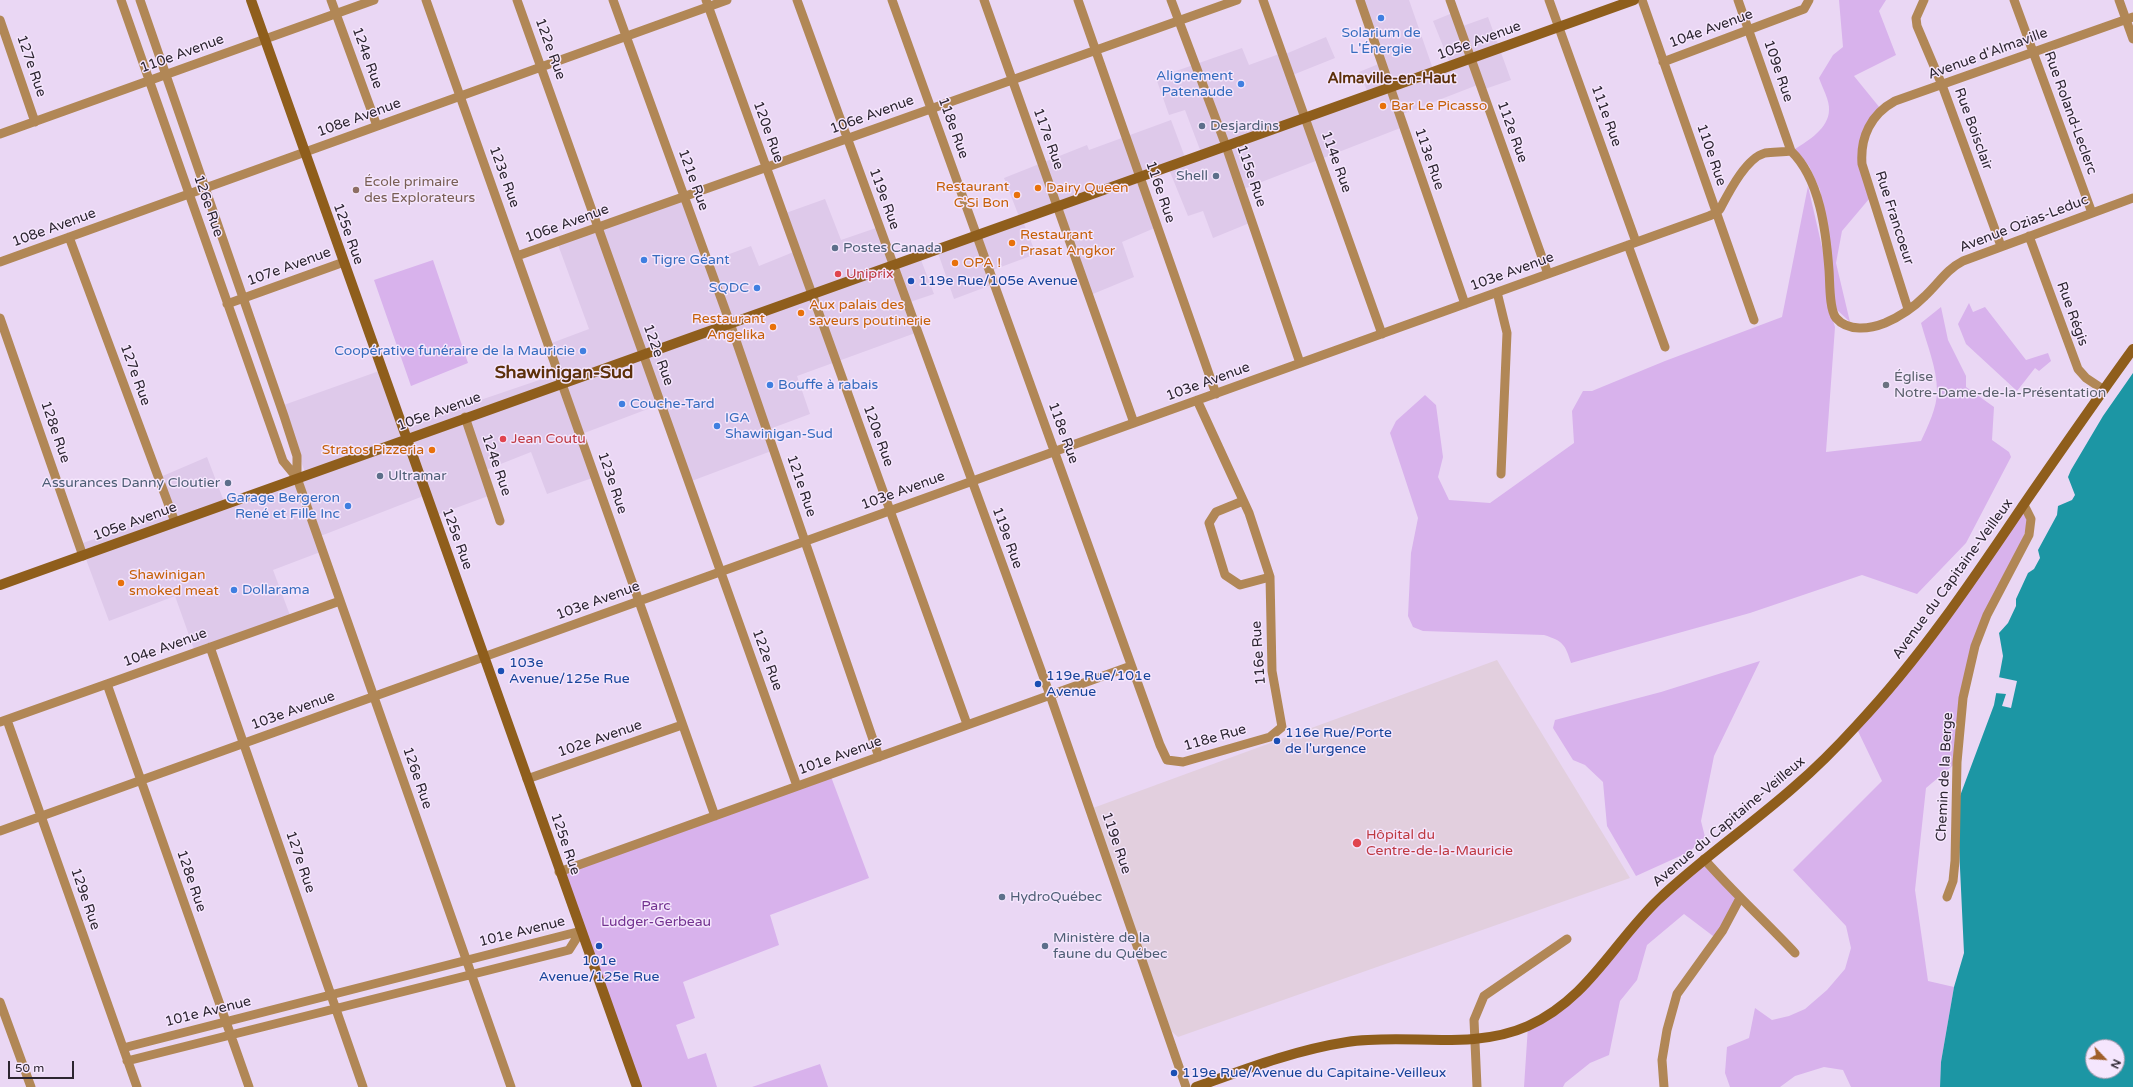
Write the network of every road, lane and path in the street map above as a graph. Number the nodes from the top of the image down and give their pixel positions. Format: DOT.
graph roads {
  1 [pos="121,0"];
  2 [pos="140,0"];
  3 [pos="250,0"];
  4 [pos="331,0"];
  5 [pos="374,0"];
  6 [pos="426,0"];
  7 [pos="517,0"];
  8 [pos="613,0"];
  9 [pos="727,0"];
  10 [pos="797,0"];
  11 [pos="892,0"];
  12 [pos="984,0"];
  13 [pos="1078,0"];
  14 [pos="1171,0"];
  15 [pos="1237,0"];
  16 [pos="1263,0"];
  17 [pos="1360,0"];
  18 [pos="1450,0"];
  19 [pos="1549,0"];
  20 [pos="1634,0"];
  21 [pos="1642,0"];
  22 [pos="1738,0"];
  23 [pos="1809,0"];
  24 [pos="1924,0"];
  25 [pos="2014,0"];
  26 [pos="2120,0"];
  27 [pos="707,3"];
  28 [pos="336,14"];
  29 [pos="2129,18"];
  30 [pos="0,20"];
  31 [pos="1178,21"];
  32 [pos="1559,28"];
  33 [pos="1749,30"];
  34 [pos="626,36"];
  35 [pos="264,39"];
  36 [pos="2133,39"];
  37 [pos="1095,50"];
  38 [pos="2032,52"];
  39 [pos="1471,59"];
  40 [pos="1663,62"];
  41 [pos="541,67"];
  42 [pos="166,75"];
  43 [pos="1012,80"];
  44 [pos="149,81"];
  45 [pos="1942,86"];
  46 [pos="1390,88"];
  47 [pos="460,96"];
  48 [pos="931,109"];
  49 [pos="1305,118"];
  50 [pos="35,122"];
  51 [pos="377,126"];
  52 [pos="0,134"];
  53 [pos="1865,134"];
  54 [pos="847,138"];
  55 [pos="1226,146"];
  56 [pos="1791,151"];
  57 [pos="305,152"];
  58 [pos="766,167"];
  59 [pos="1139,177"];
  60 [pos="205,188"];
  61 [pos="189,194"];
  62 [pos="684,196"];
  63 [pos="2133,198"];
  64 [pos="1058,206"];
  65 [pos="1716,213"];
  66 [pos="2092,213"];
  67 [pos="598,227"];
  68 [pos="977,235"];
  69 [pos="2029,236"];
  70 [pos="69,237"];
  71 [pos="1632,244"];
  72 [pos="2000,246"];
  73 [pos="517,256"];
  74 [pos="0,262"];
  75 [pos="344,262"];
  76 [pos="893,265"];
  77 [pos="1548,274"];
  78 [pos="1497,292"];
  79 [pos="812,294"];
  80 [pos="244,299"];
  81 [pos="227,304"];
  82 [pos="1465,304"];
  83 [pos="1908,309"];
  84 [pos="0,318"];
  85 [pos="1754,320"];
  86 [pos="730,323"];
  87 [pos="1382,334"];
  88 [pos="1665,347"];
  89 [pos="2133,349"];
  90 [pos="643,354"];
  91 [pos="1300,363"];
  92 [pos="563,383"];
  93 [pos="2104,390"];
  94 [pos="1216,394"];
  95 [pos="1197,400"];
  96 [pos="284,416"];
  97 [pos="465,417"];
  98 [pos="268,421"];
  99 [pos="1134,423"];
  100 [pos="406,438"];
  101 [pos="1054,452"];
  102 [pos="1501,474"];
  103 [pos="298,478"];
  104 [pos="972,481"];
  105 [pos="1243,500"];
  106 [pos="2024,505"];
  107 [pos="890,511"];
  108 [pos="500,521"];
  109 [pos="175,522"];
  110 [pos="805,541"];
  111 [pos="83,556"];
  112 [pos="721,572"];
  113 [pos="1270,577"];
  114 [pos="0,585"];
  115 [pos="340,600"];
  116 [pos="638,602"];
  117 [pos="210,647"];
  118 [pos="484,657"];
  119 [pos="1131,666"];
  120 [pos="107,684"];
  121 [pos="1050,695"];
  122 [pos="374,696"];
  123 [pos="3,721"];
  124 [pos="967,724"];
  125 [pos="682,725"];
  126 [pos="1282,727"];
  127 [pos="244,743"];
  128 [pos="878,757"];
  129 [pos="527,779"];
  130 [pos="141,780"];
  131 [pos="797,786"];
  132 [pos="715,816"];
  133 [pos="41,817"];
  134 [pos="0,831"];
  135 [pos="1704,859"];
  136 [pos="559,872"];
  137 [pos="1947,897"];
  138 [pos="1740,898"];
  139 [pos="582,931"];
  140 [pos="1567,939"];
  141 [pos="1795,953"];
  142 [pos="467,961"];
  143 [pos="472,975"];
  144 [pos="331,995"];
  145 [pos="0,1002"];
  146 [pos="336,1008"];
  147 [pos="226,1022"];
  148 [pos="230,1035"];
  149 [pos="1474,1038"];
  150 [pos="122,1048"];
  151 [pos="127,1061"];
  152 [pos="32,1087"];
  153 [pos="137,1087"];
  154 [pos="249,1087"];
  155 [pos="363,1087"];
  156 [pos="511,1087"];
  157 [pos="637,1087"];
  158 [pos="1186,1087"];
  159 [pos="1196,1087"];
  160 [pos="1477,1087"];
  161 [pos="1664,1087"];
  1 -- 44 [label="street, 126e Rue"];
  2 -- 42 [label="street, 126e Rue"];
  3 -- 35 [label="street, 125e Rue"];
  4 -- 28 [label="street, 124e Rue"];
  5 -- 28 [label="street, 110e Avenue"];
  6 -- 47 [label="street, 123e Rue"];
  7 -- 41 [label="street, 122e Rue"];
  8 -- 34 [label="street, 121e Rue"];
  9 -- 27 [label="street, 108e Avenue"];
  10 -- 54 [label="street, 119e Rue"];
  11 -- 48 [label="street, 118e Rue"];
  12 -- 43 [label="street, 117e Rue"];
  13 -- 37 [label="street, 116e Rue"];
  14 -- 31 [label="street, 115e Rue"];
  15 -- 31 [label="street, 106e Avenue"];
  16 -- 49 [label="street, 114e Rue"];
  17 -- 46 [label="street, 113e Rue"];
  18 -- 39 [label="street, 112e Rue"];
  19 -- 32 [label="street, 111e Rue"];
  20 -- 32 [label="street, 105e Avenue"];
  21 -- 40 [label="street, 110e Rue"];
  22 -- 33 [label="street, 109e Rue"];
  23 -- 33 [label="street, 104e Avenue"];
  24 -- 45 [label="street, Rue Boisclair"];
  25 -- 38 [label="street, Rue Roland-Leclerc"];
  26 -- 29 [label="street"];
  27 -- 34 [label="street, 108e Avenue"];
  27 -- 58 [label="street, 120e Rue"];
  28 -- 35 [label="street, 110e Avenue"];
  28 -- 51 [label="street, 124e Rue"];
  29 -- 36 [label="street"];
  29 -- 38 [label="street, Avenue d'Almaville"];
  30 -- 50 [label="street, 127e Rue"];
  31 -- 37 [label="street, 106e Avenue"];
  31 -- 55 [label="street, 115e Rue"];
  32 -- 39 [label="street, 105e Avenue"];
  32 -- 71 [label="street, 111e Rue"];
  33 -- 40 [label="street, 104e Avenue"];
  33 -- 56 [label="street, 109e Rue"];
  34 -- 41 [label="street, 108e Avenue"];
  34 -- 62 [label="street, 121e Rue"];
  35 -- 42 [label="street, 110e Avenue"];
  35 -- 57 [label="street, 125e Rue"];
  37 -- 43 [label="street, 106e Avenue"];
  37 -- 59 [label="street, 116e Rue"];
  38 -- 45 [label="street, Avenue d'Almaville"];
  38 -- 66 [label="street, Rue Roland-Leclerc"];
  39 -- 46 [label="street, 105e Avenue"];
  39 -- 77 [label="street, 112e Rue"];
  40 -- 65 [label="street, 110e Rue"];
  41 -- 47 [label="street, 108e Avenue"];
  41 -- 67 [label="street, 122e Rue"];
  42 -- 44 [label="street, 110e Avenue"];
  42 -- 60 [label="street, 126e Rue"];
  43 -- 48 [label="street, 106e Avenue"];
  43 -- 64 [label="street, 117e Rue"];
  44 -- 50 [label="street, 110e Avenue"];
  44 -- 61 [label="street, 126e Rue"];
  45 -- 53 [label="street, Avenue d'Almaville"];
  45 -- 72 [label="street, Rue Boisclair"];
  46 -- 49 [label="street, 105e Avenue"];
  46 -- 82 [label="street, 113e Rue"];
  47 -- 51 [label="street, 108e Avenue"];
  47 -- 73 [label="street, 123e Rue"];
  48 -- 54 [label="street, 106e Avenue"];
  48 -- 68 [label="street, 118e Rue"];
  49 -- 55 [label="street, 105e Avenue"];
  49 -- 87 [label="street, 114e Rue"];
  50 -- 52 [label="street, 110e Avenue"];
  51 -- 57 [label="street, 108e Avenue"];
  53 -- 83 [label="street, Rue Francoeur"];
  54 -- 58 [label="street, 106e Avenue"];
  54 -- 76 [label="street, 119e Rue"];
  55 -- 59 [label="street, 105e Avenue"];
  55 -- 91 [label="street, 115e Rue"];
  56 -- 65 [label="street"];
  56 -- 83 [label="street, Avenue Ozias-Leduc"];
  57 -- 60 [label="street, 108e Avenue"];
  57 -- 75 [label="street, 125e Rue"];
  58 -- 62 [label="street, 106e Avenue"];
  58 -- 79 [label="street, 120e Rue"];
  59 -- 64 [label="street, 105e Avenue"];
  59 -- 94 [label="street, 116e Rue"];
  60 -- 61 [label="street, 108e Avenue"];
  60 -- 80 [label="street, 126e Rue"];
  61 -- 70 [label="street, 108e Avenue"];
  61 -- 81 [label="street, 126e Rue"];
  62 -- 67 [label="street, 106e Avenue"];
  62 -- 86 [label="street, 121e Rue"];
  63 -- 66 [label="street, Avenue Ozias-Leduc"];
  64 -- 68 [label="street, 105e Avenue"];
  64 -- 99 [label="street, 117e Rue"];
  65 -- 71 [label="street, 103e Avenue"];
  65 -- 85 [label="street, 110e Rue"];
  66 -- 69 [label="street, Avenue Ozias-Leduc"];
  67 -- 73 [label="street, 106e Avenue"];
  67 -- 90 [label="street, 122e Rue"];
  68 -- 76 [label="street, 105e Avenue"];
  68 -- 101 [label="street, 118e Rue"];
  69 -- 72 [label="street, Avenue Ozias-Leduc"];
  69 -- 93 [label="street, Rue Régis"];
  70 -- 74 [label="street, 108e Avenue"];
  70 -- 109 [label="street, 127e Rue"];
  71 -- 77 [label="street, 103e Avenue"];
  71 -- 88 [label="street, 111e Rue"];
  72 -- 83 [label="street, Avenue Ozias-Leduc"];
  73 -- 92 [label="street, 123e Rue"];
  75 -- 80 [label="street, 107e Avenue"];
  75 -- 100 [label="street, 125e Rue"];
  76 -- 79 [label="street, 105e Avenue"];
  76 -- 104 [label="street, 119e Rue"];
  77 -- 78 [label="street, 103e Avenue"];
  78 -- 82 [label="street, 103e Avenue"];
  78 -- 102 [label="street"];
  79 -- 86 [label="street, 105e Avenue"];
  79 -- 107 [label="street, 120e Rue"];
  80 -- 81 [label="street, 107e Avenue"];
  80 -- 96 [label="street, 126e Rue"];
  81 -- 98 [label="street, 126e Rue"];
  82 -- 87 [label="street, 103e Avenue"];
  84 -- 111 [label="street, 128e Rue"];
  86 -- 90 [label="street, 105e Avenue"];
  86 -- 110 [label="street, 121e Rue"];
  87 -- 91 [label="street, 103e Avenue"];
  89 -- 93 [label="street, Avenue du Capitaine-Veilleux"];
  90 -- 92 [label="street, 105e Avenue"];
  90 -- 112 [label="street, 122e Rue"];
  91 -- 94 [label="street, 103e Avenue"];
  92 -- 97 [label="street, 105e Avenue"];
  92 -- 116 [label="street, 123e Rue"];
  93 -- 106 [label="street, Avenue du Capitaine-Veilleux"];
  94 -- 95 [label="street, 103e Avenue"];
  95 -- 99 [label="street, 103e Avenue"];
  95 -- 105 [label="street, 116e Rue"];
  96 -- 98 [label="street"];
  96 -- 103 [label="street, 126e Rue"];
  97 -- 100 [label="street, 105e Avenue"];
  97 -- 108 [label="street, 124e Rue"];
  98 -- 103 [label="street, 126e Rue"];
  99 -- 101 [label="street, 103e Avenue"];
  100 -- 103 [label="street, 105e Avenue"];
  100 -- 118 [label="street, 125e Rue"];
  101 -- 104 [label="street, 103e Avenue"];
  101 -- 119 [label="street, 118e Rue"];
  103 -- 109 [label="street, 105e Avenue"];
  103 -- 115 [label="street, 126e Rue"];
  104 -- 107 [label="street, 103e Avenue"];
  104 -- 121 [label="street, 119e Rue"];
  105 -- 113 [label="street, 116e Rue"];
  105 -- 113 [label="street"];
  106 -- 135 [label="street, Avenue du Capitaine-Veilleux"];
  106 -- 137 [label="street, Chemin de la Berge"];
  107 -- 110 [label="street, 103e Avenue"];
  107 -- 124 [label="street, 120e Rue"];
  109 -- 111 [label="street, 105e Avenue"];
  110 -- 112 [label="street, 103e Avenue"];
  110 -- 128 [label="street, 121e Rue"];
  111 -- 114 [label="street, 105e Avenue"];
  112 -- 116 [label="street, 103e Avenue"];
  112 -- 131 [label="street, 122e Rue"];
  113 -- 126 [label="street, 116e Rue"];
  115 -- 117 [label="street, 104e Avenue"];
  115 -- 122 [label="street, 126e Rue"];
  116 -- 118 [label="street, 103e Avenue"];
  116 -- 125 [label="street, 123e Rue"];
  117 -- 120 [label="street, 104e Avenue"];
  117 -- 127 [label="street, 127e Rue"];
  118 -- 122 [label="street, 103e Avenue"];
  118 -- 129 [label="street, 125e Rue"];
  119 -- 121 [label="street, 101e Avenue"];
  119 -- 126 [label="street, 118e Rue"];
  120 -- 123 [label="street, 104e Avenue"];
  120 -- 130 [label="street, 128e Rue"];
  121 -- 124 [label="street, 101e Avenue"];
  121 -- 158 [label="street, 119e Rue"];
  122 -- 127 [label="street, 103e Avenue"];
  122 -- 142 [label="street, 126e Rue"];
  123 -- 133 [label="street, 129e Rue"];
  124 -- 128 [label="street, 101e Avenue"];
  125 -- 129 [label="street, 102e Avenue"];
  125 -- 132 [label="street, 123e Rue"];
  127 -- 130 [label="street, 103e Avenue"];
  127 -- 144 [label="street, 127e Rue"];
  128 -- 131 [label="street, 101e Avenue"];
  129 -- 136 [label="street, 125e Rue"];
  130 -- 133 [label="street, 103e Avenue"];
  130 -- 147 [label="street, 128e Rue"];
  131 -- 132 [label="street, 101e Avenue"];
  132 -- 136 [label="street, 101e Avenue"];
  133 -- 134 [label="street, 103e Avenue"];
  133 -- 150 [label="street, 129e Rue"];
  135 -- 138 [label="street"];
  135 -- 149 [label="street, Avenue du Capitaine-Veilleux"];
  136 -- 139 [label="street, 125e Rue"];
  138 -- 141 [label="street"];
  138 -- 161 [label="street"];
  139 -- 142 [label="street, 101e Avenue"];
  139 -- 143 [label="street, 101e Avenue"];
  139 -- 157 [label="street, 125e Rue"];
  140 -- 149 [label="street"];
  142 -- 143 [label="street, 126e Rue"];
  142 -- 144 [label="street, 101e Avenue"];
  143 -- 146 [label="street, 101e Avenue"];
  143 -- 156 [label="street, 126e Rue"];
  144 -- 146 [label="street, 127e Rue"];
  144 -- 147 [label="street, 101e Avenue"];
  145 -- 152 [label="street"];
  146 -- 148 [label="street, 101e Avenue"];
  146 -- 155 [label="street, 127e Rue"];
  147 -- 148 [label="street, 128e Rue"];
  147 -- 150 [label="street, 101e Avenue"];
  148 -- 151 [label="street, 101e Avenue"];
  148 -- 154 [label="street, 128e Rue"];
  149 -- 159 [label="street, Avenue du Capitaine-Veilleux"];
  149 -- 160 [label="street"];
  150 -- 151 [label="street, 129e Rue"];
  151 -- 153 [label="street, 129e Rue"];
}
